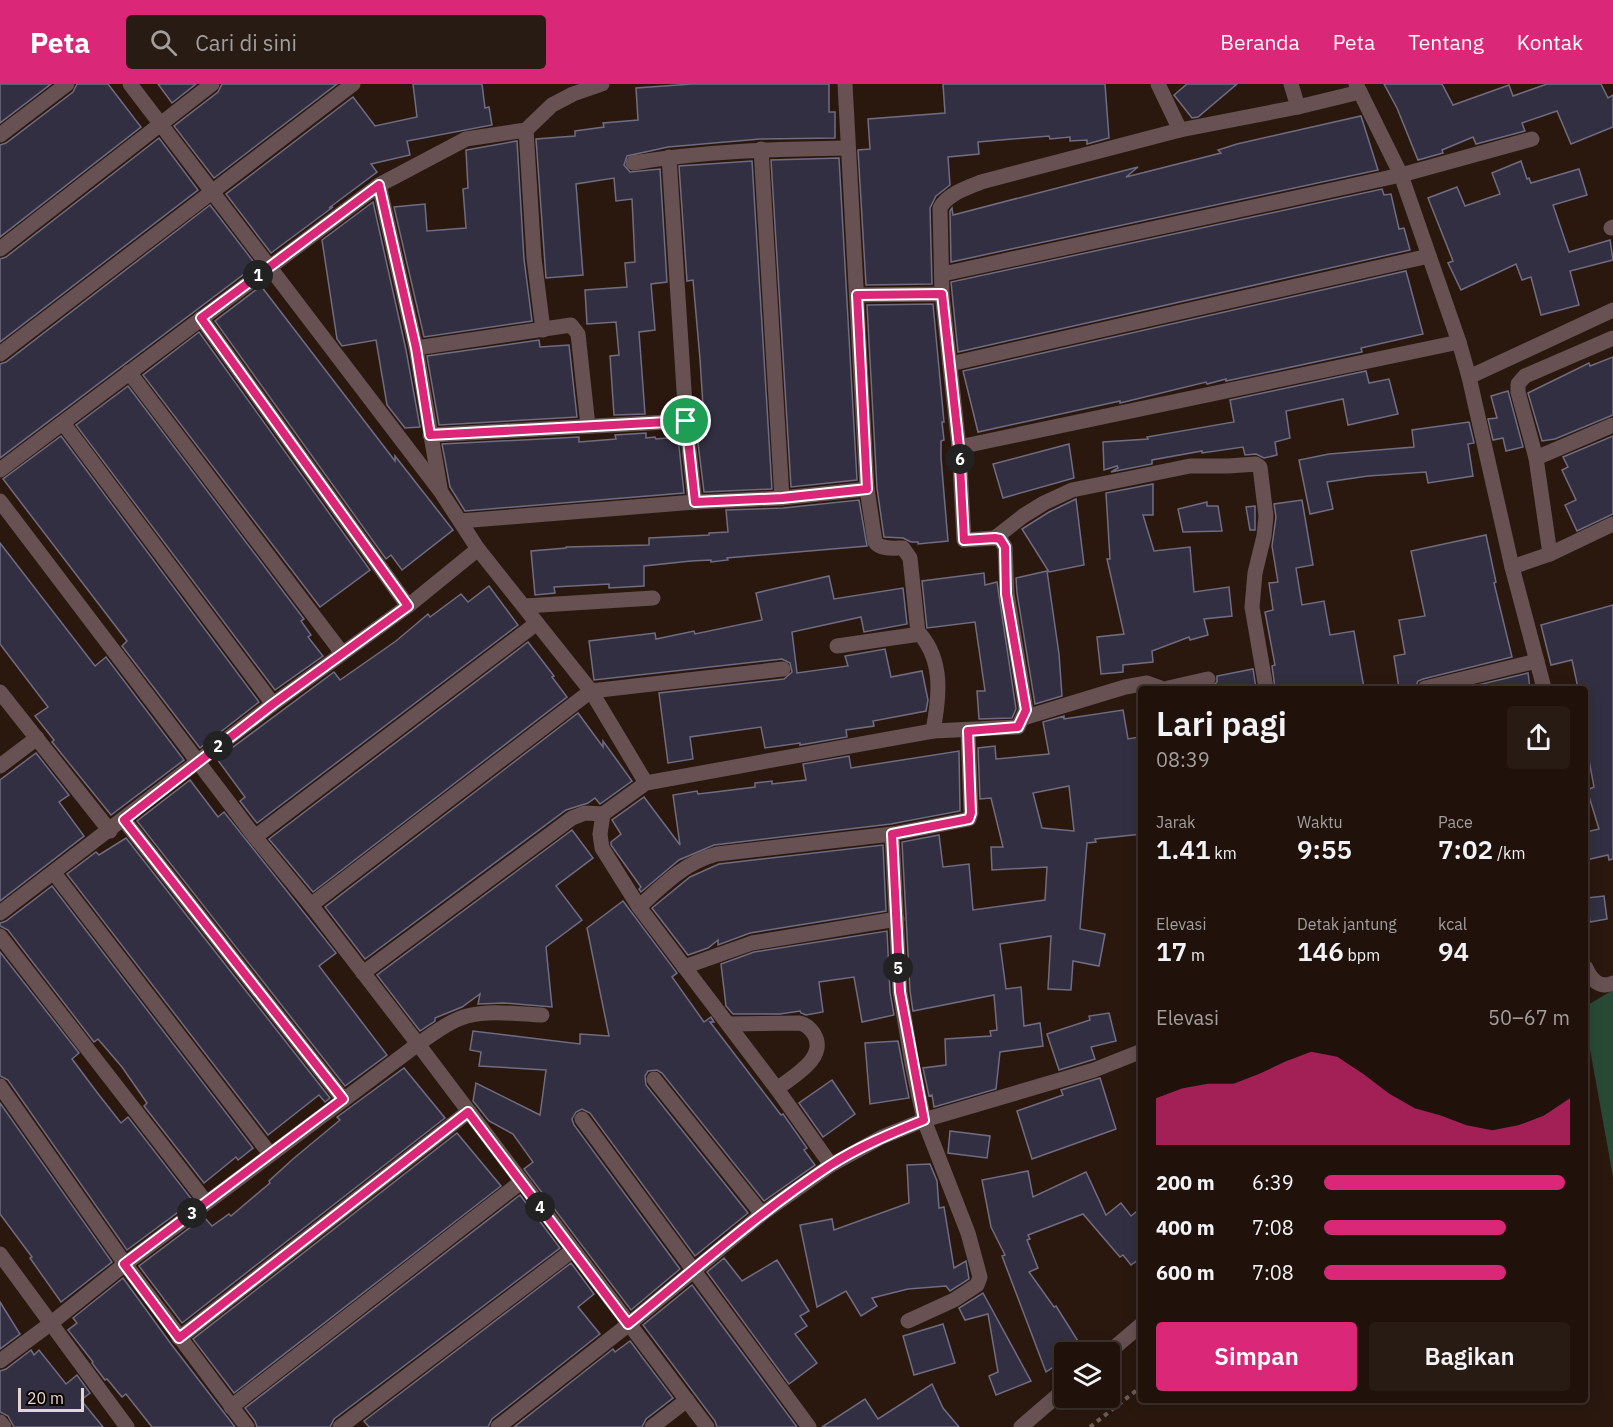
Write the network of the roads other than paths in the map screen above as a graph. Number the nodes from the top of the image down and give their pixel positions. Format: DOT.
graph roads {
  1 [pos="67,84"];
  2 [pos="130,84"];
  3 [pos="212,84"];
  4 [pos="353,84"];
  5 [pos="602,84"];
  6 [pos="845,84"];
  7 [pos="1158,84"];
  8 [pos="1291,84"];
  9 [pos="1358,88"];
  10 [pos="1298,107"];
  11 [pos="160,124"];
  12 [pos="526,130"];
  13 [pos="1180,130"];
  14 [pos="0,135"];
  15 [pos="1532,138"];
  16 [pos="848,148"];
  17 [pos="761,149"];
  18 [pos="669,157"];
  19 [pos="633,163"];
  20 [pos="1401,175"];
  21 [pos="379,185"];
  22 [pos="212,193"];
  23 [pos="0,249"];
  24 [pos="1429,256"];
  25 [pos="269,267"];
  26 [pos="943,274"];
  27 [pos="942,294"];
  28 [pos="857,295"];
  29 [pos="1613,310"];
  30 [pos="201,318"];
  31 [pos="543,330"];
  32 [pos="1613,338"];
  33 [pos="1459,342"];
  34 [pos="416,348"];
  35 [pos="0,354"];
  36 [pos="950,364"];
  37 [pos="129,372"];
  38 [pos="1469,377"];
  39 [pos="686,421"];
  40 [pos="63,423"];
  41 [pos="1613,425"];
  42 [pos="588,426"];
  43 [pos="430,435"];
  44 [pos="959,447"];
  45 [pos="1536,458"];
  46 [pos="0,470"];
  47 [pos="867,489"];
  48 [pos="441,492"];
  49 [pos="782,498"];
  50 [pos="0,501"];
  51 [pos="695,502"];
  52 [pos="460,521"];
  53 [pos="1613,524"];
  54 [pos="995,538"];
  55 [pos="478,549"];
  56 [pos="1550,554"];
  57 [pos="1512,567"];
  58 [pos="653,598"];
  59 [pos="408,606"];
  60 [pos="525,606"];
  61 [pos="537,623"];
  62 [pos="918,633"];
  63 [pos="837,646"];
  64 [pos="342,653"];
  65 [pos="1537,661"];
  66 [pos="783,669"];
  67 [pos="1208,680"];
  68 [pos="1155,686"];
  69 [pos="1178,686"];
  70 [pos="1266,686"];
  71 [pos="1433,686"];
  72 [pos="1543,686"];
  73 [pos="591,691"];
  74 [pos="0,692"];
  75 [pos="273,704"];
  76 [pos="1023,718"];
  77 [pos="968,731"];
  78 [pos="933,732"];
  79 [pos="37,738"];
  80 [pos="199,761"];
  81 [pos="0,766"];
  82 [pos="646,783"];
  83 [pos="603,814"];
  84 [pos="124,820"];
  85 [pos="110,831"];
  86 [pos="892,834"];
  87 [pos="255,837"];
  88 [pos="54,873"];
  89 [pos="311,905"];
  90 [pos="639,907"];
  91 [pos="0,913"];
  92 [pos="897,919"];
  93 [pos="0,936"];
  94 [pos="684,967"];
  95 [pos="1588,972"];
  96 [pos="363,973"];
  97 [pos="1613,983"];
  98 [pos="542,1015"];
  99 [pos="728,1024"];
  100 [pos="418,1044"];
  101 [pos="1138,1053"];
  102 [pos="654,1078"];
  103 [pos="0,1086"];
  104 [pos="777,1089"];
  105 [pos="343,1099"];
  106 [pos="468,1112"];
  107 [pos="582,1119"];
  108 [pos="924,1120"];
  109 [pos="270,1154"];
  110 [pos="831,1165"];
  111 [pos="521,1182"];
  112 [pos="206,1202"];
  113 [pos="762,1214"];
  114 [pos="573,1250"];
  115 [pos="0,1254"];
  116 [pos="124,1264"];
  117 [pos="695,1270"];
  118 [pos="908,1321"];
  119 [pos="50,1324"];
  120 [pos="628,1324"];
  121 [pos="1138,1327"];
  122 [pos="179,1338"];
  123 [pos="1120,1343"];
  124 [pos="0,1361"];
  125 [pos="1054,1399"];
  126 [pos="687,1400"];
  127 [pos="231,1407"];
  128 [pos="0,1422"];
  129 [pos="4,1427"];
  130 [pos="127,1427"];
  131 [pos="247,1427"];
  132 [pos="340,1427"];
  133 [pos="498,1427"];
  134 [pos="652,1427"];
  135 [pos="707,1427"];
  136 [pos="809,1427"];
  137 [pos="1022,1427"];
  1 -- 14 [label="street"];
  2 -- 11 [label="street"];
  3 -- 11 [label="street"];
  4 -- 22 [label="street"];
  5 -- 12 [label="street"];
  6 -- 16 [label="street"];
  7 -- 13 [label="street"];
  8 -- 10 [label="street"];
  9 -- 10 [label="street"];
  9 -- 20 [label="street"];
  10 -- 13 [label="street"];
  11 -- 22 [label="street"];
  11 -- 23 [label="street"];
  12 -- 21 [label="street"];
  12 -- 31 [label="street"];
  13 -- 26 [label="street"];
  15 -- 20 [label="street"];
  16 -- 17 [label="street"];
  16 -- 28 [label="street"];
  17 -- 18 [label="street"];
  17 -- 49 [label="street"];
  18 -- 19 [label="street"];
  18 -- 39 [label="street"];
  20 -- 24 [label="street"];
  20 -- 26 [label="street"];
  21 -- 25 [label="street"];
  21 -- 34 [label="street"];
  22 -- 25 [label="street"];
  22 -- 35 [label="street"];
  24 -- 33 [label="street"];
  24 -- 36 [label="street"];
  25 -- 30 [label="street"];
  25 -- 48 [label="street"];
  26 -- 27 [label="street"];
  27 -- 28 [label="street"];
  27 -- 36 [label="street"];
  28 -- 47 [label="street"];
  29 -- 38 [label="street"];
  30 -- 37 [label="street"];
  30 -- 59 [label="street"];
  31 -- 34 [label="street"];
  31 -- 42 [label="street"];
  32 -- 45 [label="street"];
  33 -- 38 [label="street"];
  33 -- 44 [label="street"];
  34 -- 43 [label="street"];
  36 -- 44 [label="street"];
  37 -- 40 [label="street"];
  37 -- 64 [label="street"];
  38 -- 57 [label="street"];
  39 -- 42 [label="street"];
  39 -- 51 [label="street"];
  40 -- 46 [label="street"];
  40 -- 75 [label="street"];
  41 -- 45 [label="street"];
  42 -- 43 [label="street"];
  43 -- 48 [label="street"];
  44 -- 54 [label="street"];
  45 -- 56 [label="street"];
  47 -- 49 [label="street"];
  47 -- 62 [label="street"];
  48 -- 52 [label="street"];
  49 -- 51 [label="street"];
  50 -- 80 [label="street"];
  51 -- 52 [label="street"];
  52 -- 55 [label="street"];
  53 -- 56 [label="street"];
  54 -- 70 [label="street"];
  54 -- 76 [label="street"];
  55 -- 59 [label="street"];
  55 -- 60 [label="street"];
  56 -- 57 [label="street"];
  57 -- 65 [label="street"];
  58 -- 60 [label="street"];
  59 -- 64 [label="street"];
  60 -- 61 [label="street"];
  61 -- 73 [label="street"];
  61 -- 87 [label="street"];
  62 -- 63 [label="street"];
  62 -- 78 [label="street"];
  64 -- 75 [label="street"];
  65 -- 71 [label="street"];
  65 -- 72 [label="street"];
  66 -- 73 [label="street"];
  67 -- 69 [label="street"];
  68 -- 76 [label="street"];
  73 -- 82 [label="street"];
  73 -- 89 [label="street"];
  74 -- 79 [label="street"];
  75 -- 80 [label="street"];
  76 -- 77 [label="street"];
  77 -- 78 [label="street"];
  77 -- 86 [label="street"];
  78 -- 82 [label="street"];
  79 -- 81 [label="street"];
  79 -- 85 [label="street"];
  80 -- 84 [label="street"];
  80 -- 87 [label="street"];
  82 -- 83 [label="street"];
  83 -- 90 [label="street"];
  83 -- 96 [label="street"];
  84 -- 85 [label="street"];
  84 -- 105 [label="street"];
  85 -- 88 [label="street"];
  86 -- 90 [label="street"];
  86 -- 92 [label="street"];
  87 -- 89 [label="street"];
  88 -- 91 [label="street"];
  88 -- 109 [label="street"];
  89 -- 96 [label="street"];
  90 -- 94 [label="street"];
  92 -- 94 [label="street"];
  92 -- 108 [label="street"];
  93 -- 112 [label="street"];
  94 -- 99 [label="street"];
  95 -- 97 [label="street"];
  96 -- 100 [label="street"];
  98 -- 100 [label="street"];
  99 -- 104 [label="street"];
  99 -- 104 [label="street"];
  100 -- 105 [label="street"];
  100 -- 106 [label="street"];
  101 -- 108 [label="street"];
  102 -- 113 [label="street"];
  103 -- 116 [label="street"];
  104 -- 110 [label="street"];
  105 -- 109 [label="street"];
  106 -- 111 [label="street"];
  106 -- 122 [label="street"];
  107 -- 117 [label="street"];
  108 -- 110 [label="street"];
  108 -- 118 [label="street"];
  109 -- 112 [label="street"];
  110 -- 113 [label="street"];
  111 -- 114 [label="street"];
  111 -- 127 [label="street"];
  112 -- 116 [label="street"];
  113 -- 117 [label="street"];
  114 -- 120 [label="street"];
  114 -- 132 [label="street"];
  115 -- 119 [label="street"];
  116 -- 119 [label="street"];
  116 -- 122 [label="street"];
  117 -- 120 [label="street"];
  117 -- 136 [label="street"];
  119 -- 124 [label="street"];
  119 -- 130 [label="street"];
  120 -- 126 [label="street"];
  120 -- 133 [label="street"];
  121 -- 123 [label="street"];
  122 -- 127 [label="street"];
  125 -- 137 [label="street"];
  126 -- 134 [label="street"];
  126 -- 135 [label="street"];
  127 -- 131 [label="street"];
  128 -- 129 [label="street"];
}
